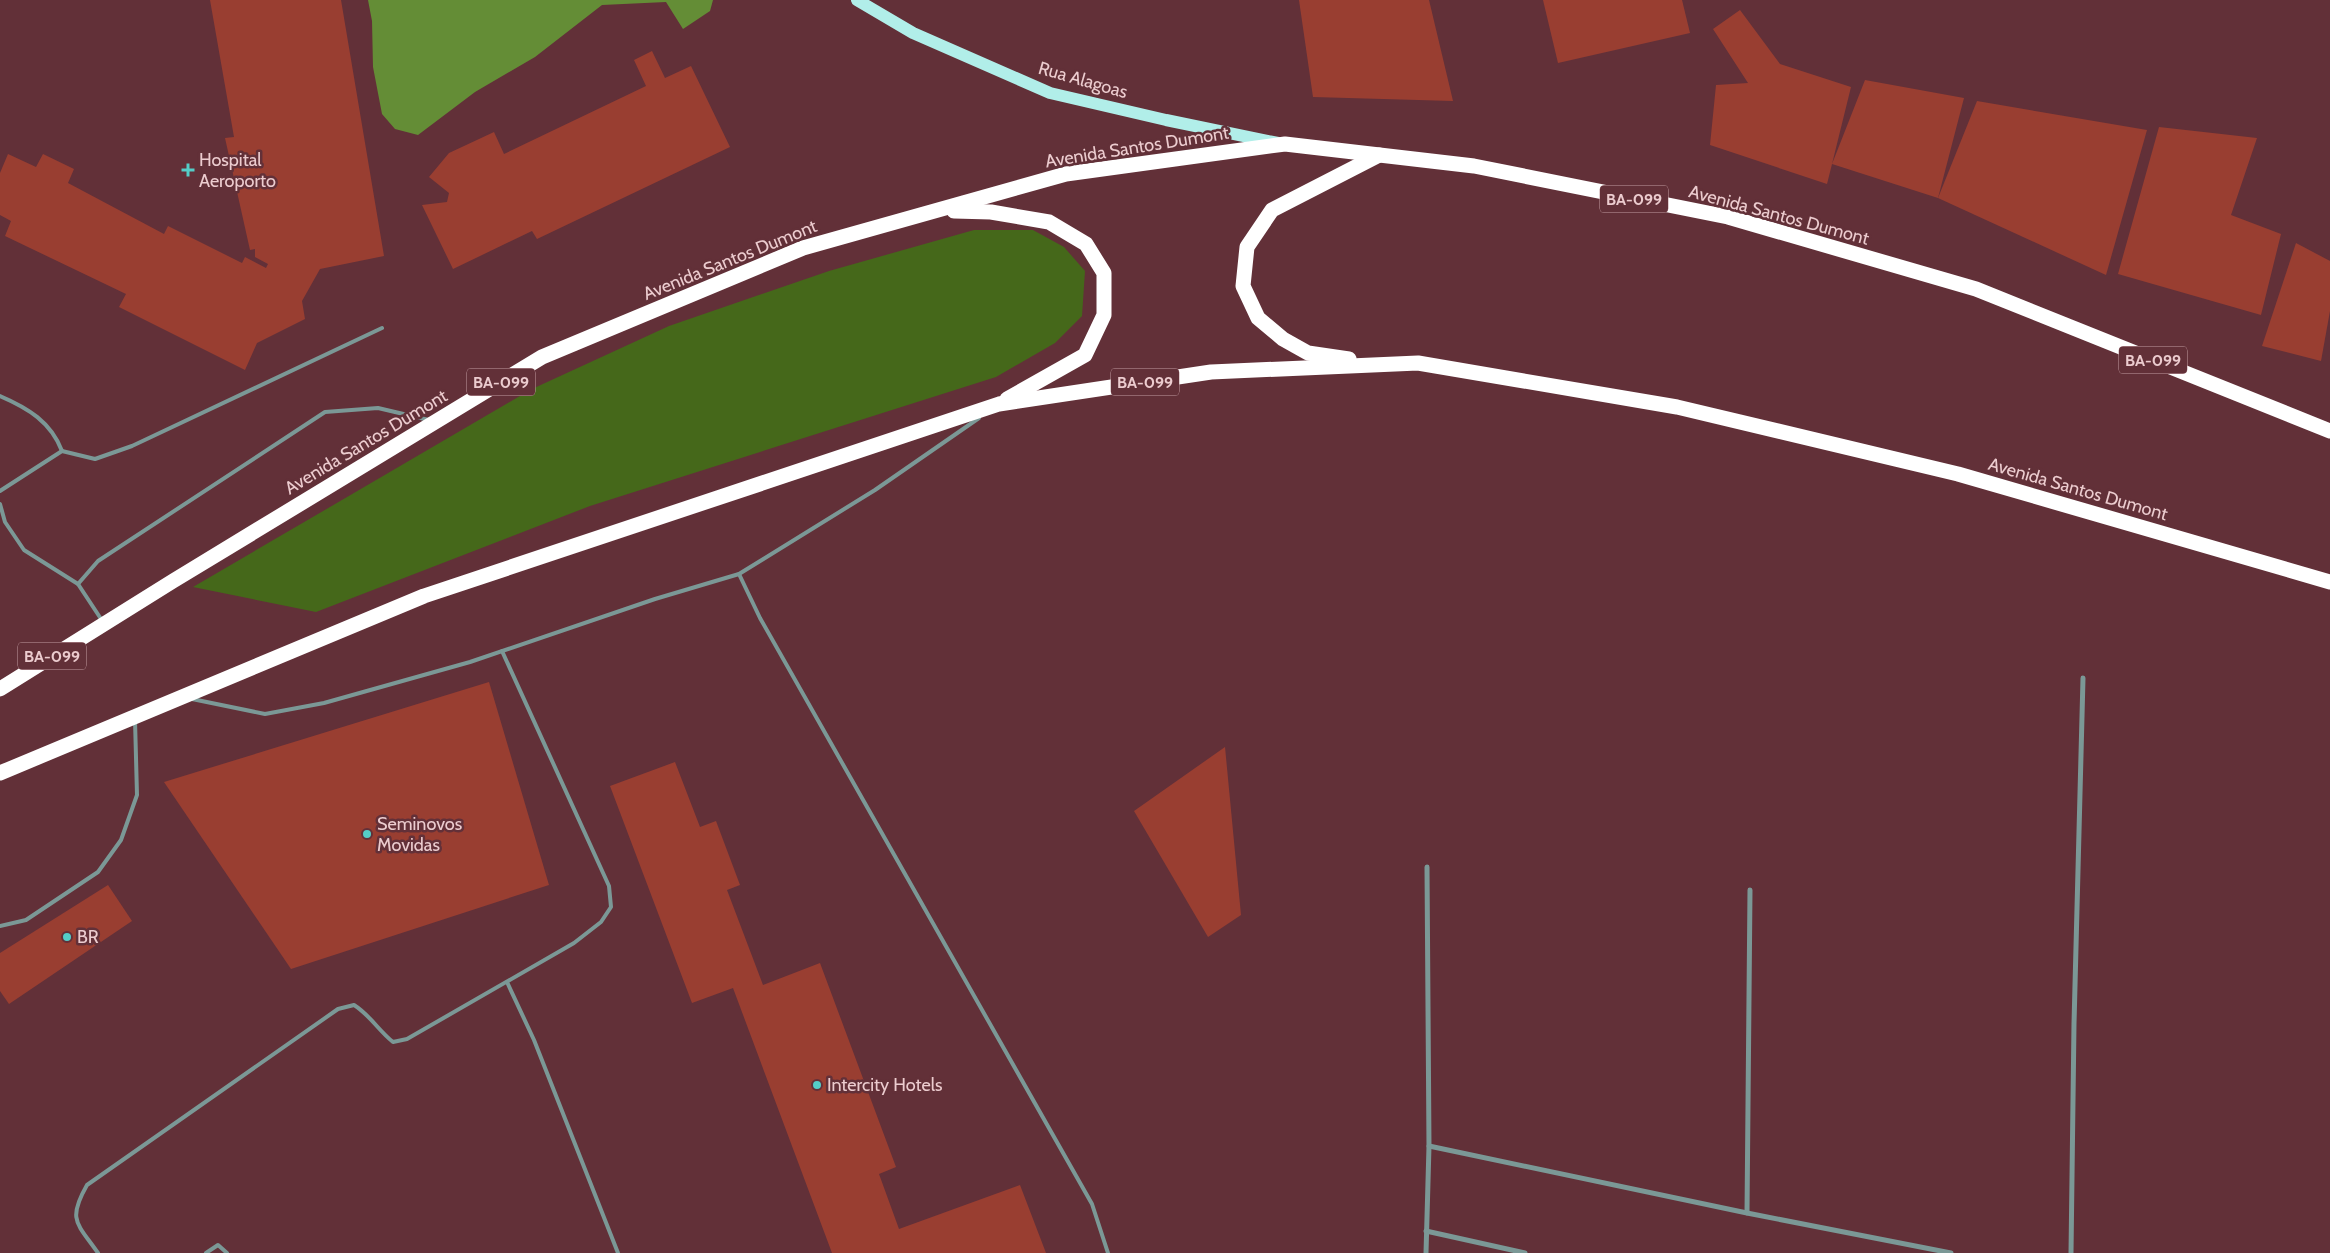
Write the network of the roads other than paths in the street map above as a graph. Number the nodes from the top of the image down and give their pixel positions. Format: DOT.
graph roads {
  1 [pos="857,0"];
  2 [pos="1285,144"];
  3 [pos="1380,154"];
  4 [pos="932,212"];
  5 [pos="382,328"];
  6 [pos="1418,363"];
  7 [pos="0,396"];
  8 [pos="999,404"];
  9 [pos="436,422"];
  10 [pos="2330,431"];
  11 [pos="62,451"];
  12 [pos="0,490"];
  13 [pos="0,504"];
  14 [pos="739,574"];
  15 [pos="2330,582"];
  16 [pos="78,584"];
  17 [pos="104,624"];
  18 [pos="502,651"];
  19 [pos="2083,678"];
  20 [pos="0,689"];
  21 [pos="183,697"];
  22 [pos="135,717"];
  23 [pos="0,773"];
  24 [pos="1427,867"];
  25 [pos="1750,890"];
  26 [pos="0,926"];
  27 [pos="507,982"];
  28 [pos="1429,1146"];
  29 [pos="1746,1213"];
  30 [pos="1426,1231"];
  31 [pos="98,1253"];
  32 [pos="206,1253"];
  33 [pos="227,1253"];
  34 [pos="618,1253"];
  35 [pos="1108,1253"];
  36 [pos="1426,1253"];
  37 [pos="1525,1253"];
  38 [pos="1951,1253"];
  39 [pos="2071,1253"];
  1 -- 2 [label="main road, Rua Alagoas"];
  2 -- 3 [label="highway, Avenida Santos Dumont / BA-099"];
  2 -- 4 [label="highway, Avenida Santos Dumont / BA-099"];
  3 -- 6 [label="highway"];
  3 -- 10 [label="highway, Avenida Santos Dumont / BA-099"];
  4 -- 8 [label="highway"];
  4 -- 9 [label="highway, Avenida Santos Dumont / BA-099"];
  5 -- 11 [label="lane"];
  6 -- 8 [label="highway, Avenida Santos Dumont / BA-099"];
  6 -- 15 [label="highway, Avenida Santos Dumont / BA-099"];
  7 -- 11 [label="lane"];
  8 -- 14 [label="lane"];
  8 -- 21 [label="highway, Avenida Santos Dumont / BA-099"];
  9 -- 16 [label="lane"];
  9 -- 17 [label="highway, Avenida Santos Dumont / BA-099"];
  11 -- 12 [label="lane"];
  13 -- 16 [label="lane"];
  14 -- 18 [label="lane"];
  14 -- 35 [label="lane"];
  16 -- 17 [label="lane"];
  17 -- 20 [label="highway, Avenida Santos Dumont / BA-099"];
  18 -- 21 [label="lane"];
  18 -- 27 [label="lane"];
  19 -- 39 [label="street"];
  21 -- 22 [label="highway, Avenida Santos Dumont / BA-099"];
  22 -- 23 [label="highway, Avenida Santos Dumont / BA-099"];
  22 -- 26 [label="lane"];
  24 -- 28 [label="street"];
  25 -- 29 [label="street"];
  27 -- 31 [label="lane"];
  27 -- 34 [label="lane"];
  28 -- 29 [label="street"];
  28 -- 30 [label="street"];
  29 -- 38 [label="street"];
  30 -- 36 [label="street"];
  30 -- 37 [label="street"];
  32 -- 33 [label="lane"];
}
